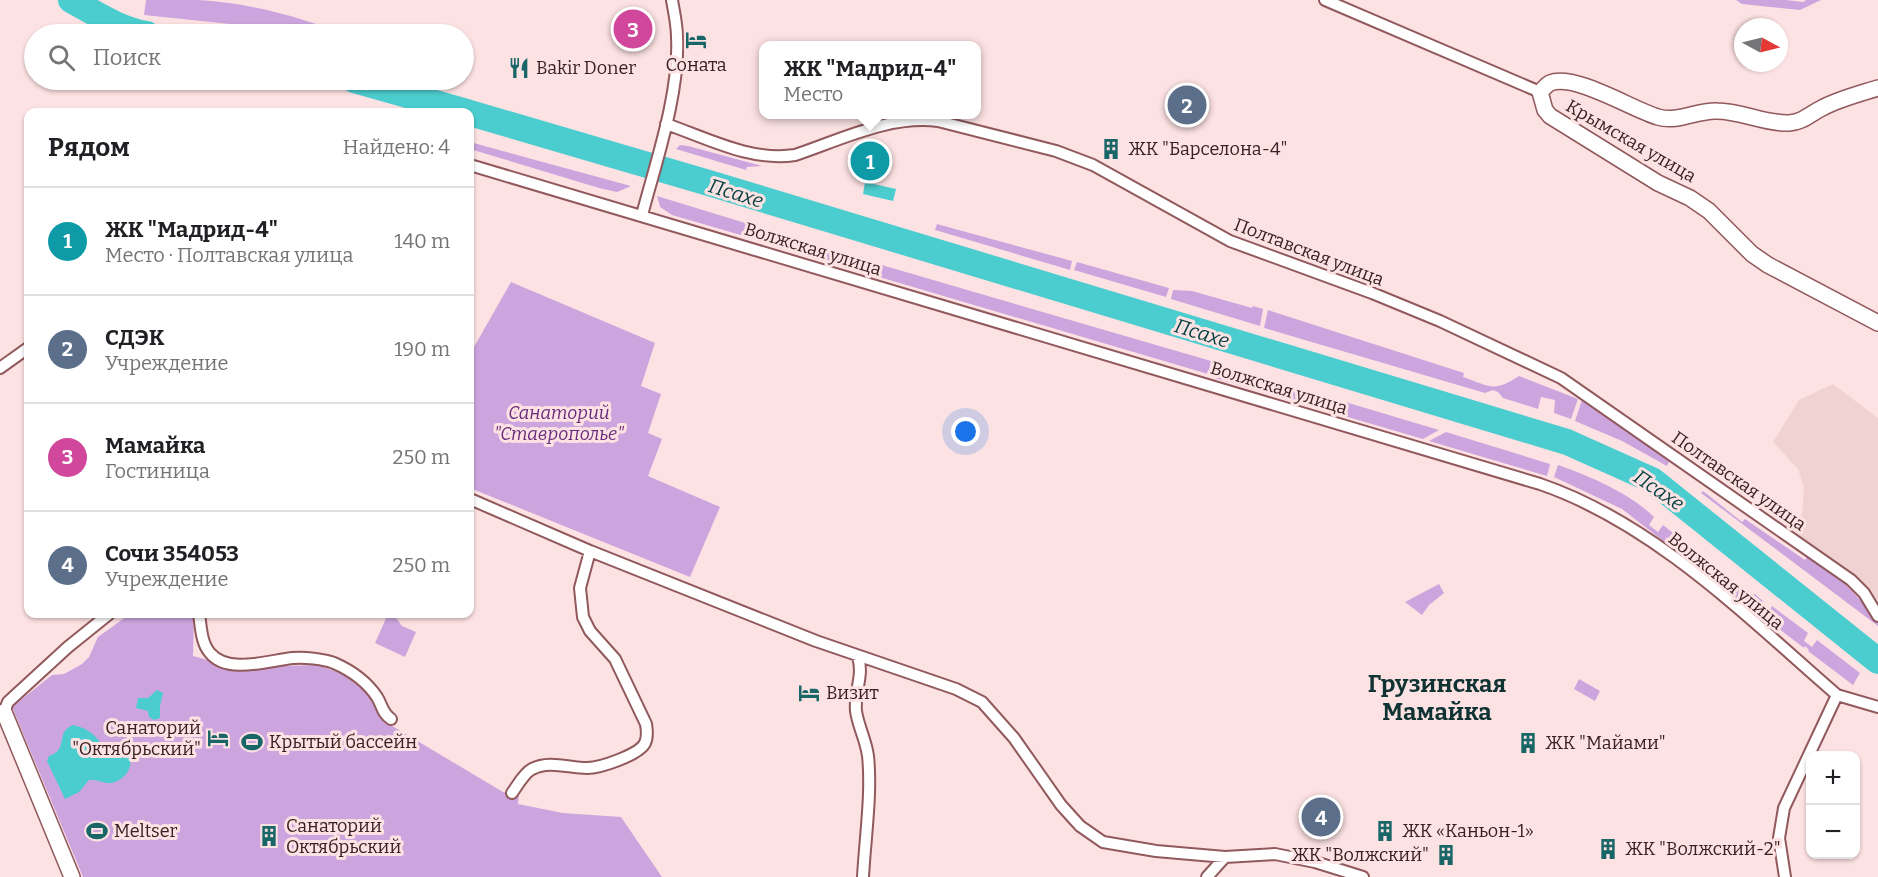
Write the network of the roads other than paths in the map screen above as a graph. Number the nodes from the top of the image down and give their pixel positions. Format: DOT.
graph roads {
  1 [pos="672,0"];
  2 [pos="1325,0"];
  3 [pos="1878,88"];
  4 [pos="1540,92"];
  5 [pos="666,124"];
  6 [pos="474,166"];
  7 [pos="642,215"];
  8 [pos="1878,323"];
  9 [pos="24,351"];
  10 [pos="0,368"];
  11 [pos="474,501"];
  12 [pos="590,551"];
  13 [pos="1878,616"];
  14 [pos="104,618"];
  15 [pos="200,618"];
  16 [pos="858,657"];
  17 [pos="1837,695"];
  18 [pos="1878,707"];
  19 [pos="2,714"];
  20 [pos="391,719"];
  21 [pos="512,793"];
  22 [pos="1225,857"];
  23 [pos="72,877"];
  24 [pos="864,877"];
  25 [pos="1207,877"];
  26 [pos="1363,877"];
  27 [pos="1785,877"];
  1 -- 5 [label="street"];
  2 -- 4 [label="street"];
  3 -- 4 [label="street"];
  4 -- 8 [label="street, Крымская улица"];
  5 -- 7 [label="street"];
  5 -- 13 [label="street, Полтавская улица"];
  6 -- 7 [label="street, Волжская улица"];
  7 -- 17 [label="street, Волжская улица"];
  9 -- 10 [label="street"];
  11 -- 12 [label="street"];
  12 -- 16 [label="street"];
  12 -- 21 [label="street"];
  14 -- 19 [label="street"];
  15 -- 20 [label="street"];
  16 -- 22 [label="street"];
  16 -- 24 [label="street"];
  17 -- 18 [label="street"];
  17 -- 27 [label="street"];
  19 -- 23 [label="street"];
  22 -- 25 [label="street"];
  22 -- 26 [label="street"];
}
